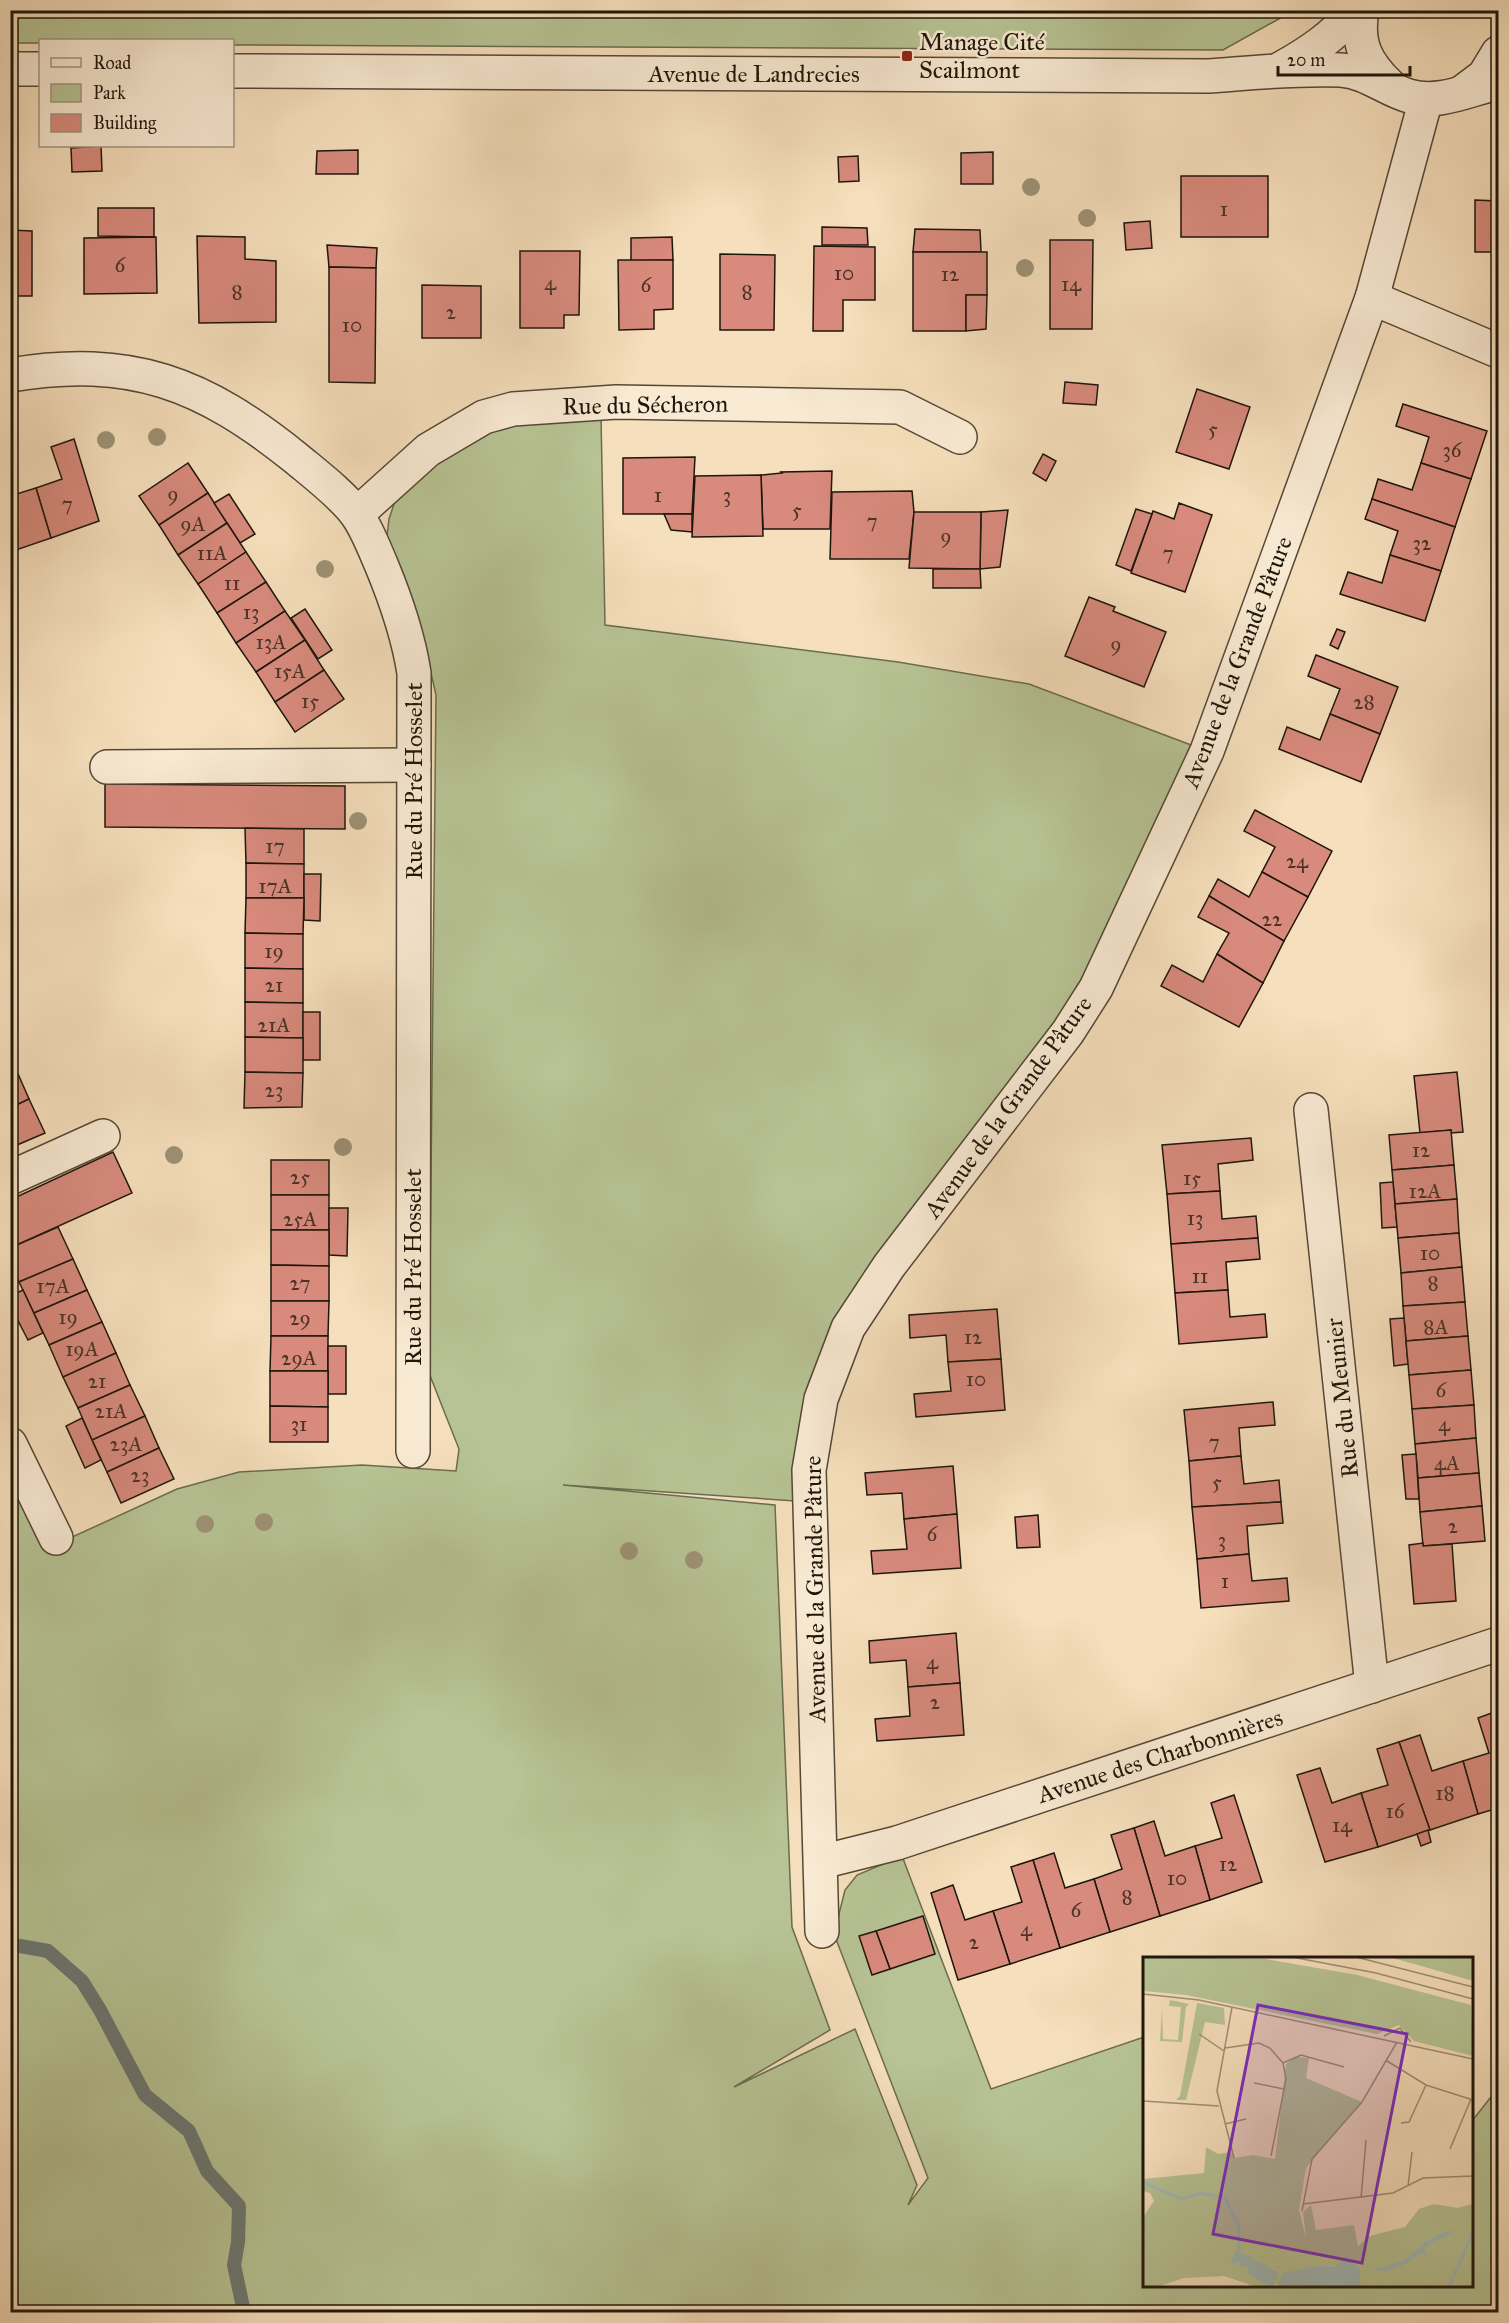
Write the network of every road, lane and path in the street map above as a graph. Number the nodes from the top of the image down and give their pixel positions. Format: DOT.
graph roads {
  1 [pos="1357,10"];
  2 [pos="1362,10"];
  3 [pos="1498,53"];
  4 [pos="10,69"];
  5 [pos="39,69"];
  6 [pos="234,70"];
  7 [pos="1275,71"];
  8 [pos="1498,83"];
  9 [pos="1391,87"];
  10 [pos="1436,98"];
  11 [pos="1372,298"];
  12 [pos="1498,351"];
  13 [pos="10,375"];
  14 [pos="960,437"];
  15 [pos="357,514"];
  16 [pos="414,765"];
  17 [pos="107,767"];
  18 [pos="1311,1110"];
  19 [pos="104,1136"];
  20 [pos="10,1178"];
  21 [pos="10,1444"];
  22 [pos="413,1451"];
  23 [pos="56,1538"];
  24 [pos="1498,1644"];
  25 [pos="1372,1686"];
  26 [pos="820,1862"];
  27 [pos="822,1931"];
  1 -- 7 [label="street"];
  2 -- 9 [label="street"];
  3 -- 10 [label="street"];
  4 -- 5 [label="street"];
  6 -- 7 [label="street, Avenue de Landrecies"];
  7 -- 9 [label="street, Avenue de Landrecies"];
  8 -- 10 [label="street"];
  9 -- 10 [label="street, Avenue de Landrecies"];
  10 -- 11 [label="street, Avenue de la Grande Pâture"];
  11 -- 12 [label="street"];
  11 -- 26 [label="street, Avenue de la Grande Pâture"];
  13 -- 15 [label="street, Rue du Pré Hosselet"];
  14 -- 15 [label="street, Rue du Sécheron"];
  15 -- 16 [label="street, Rue du Pré Hosselet"];
  16 -- 17 [label="street"];
  16 -- 22 [label="street, Rue du Pré Hosselet"];
  18 -- 25 [label="street, Rue du Meunier"];
  19 -- 20 [label="street"];
  21 -- 23 [label="street"];
  24 -- 25 [label="street, Avenue des Charbonnières"];
  25 -- 26 [label="street, Avenue des Charbonnières"];
  26 -- 27 [label="street, Avenue de la Grande Pâture"];
}
